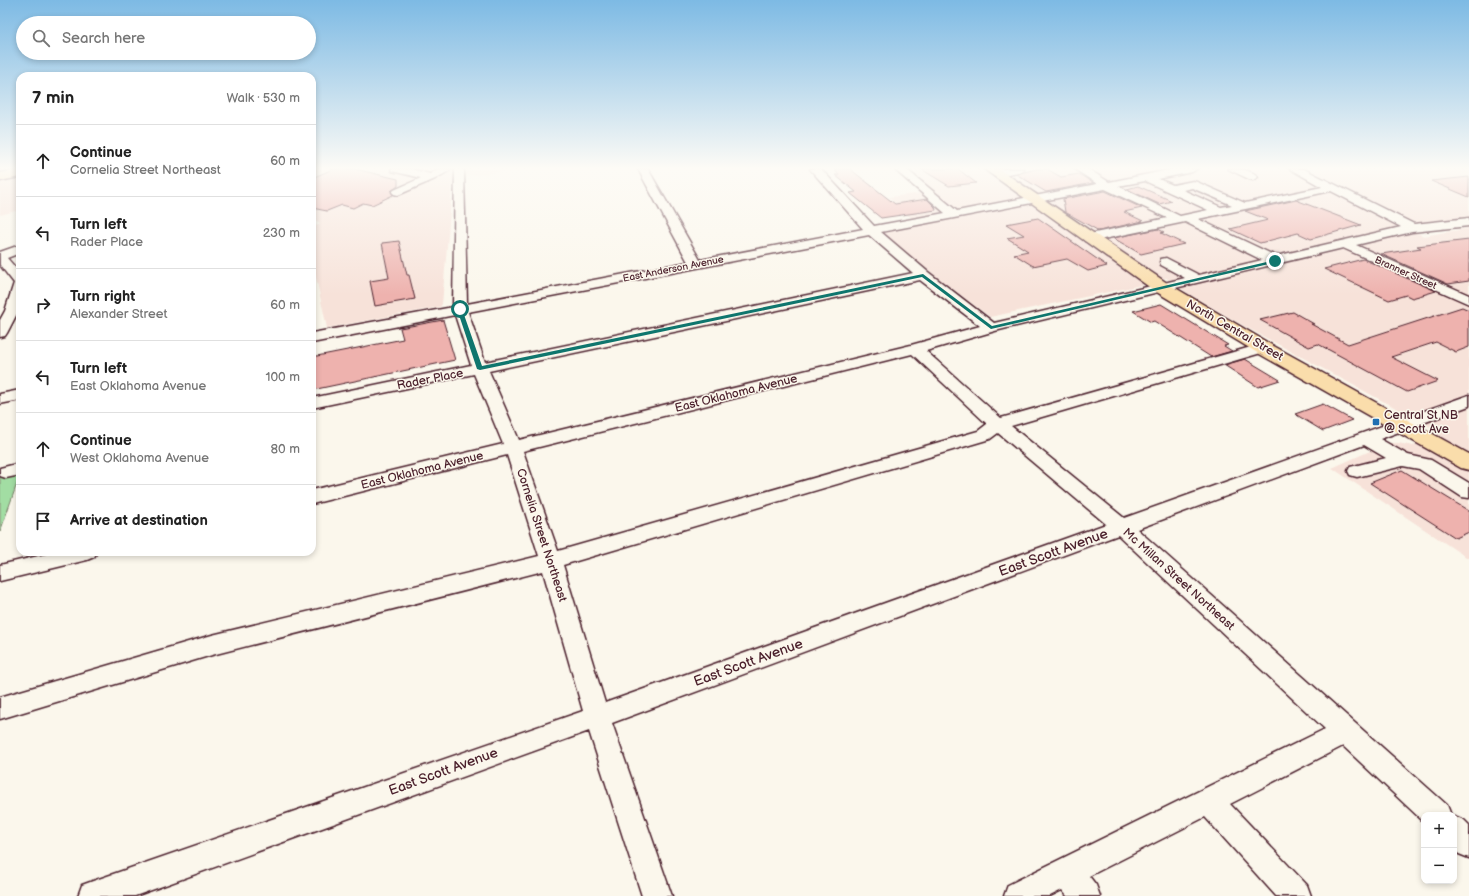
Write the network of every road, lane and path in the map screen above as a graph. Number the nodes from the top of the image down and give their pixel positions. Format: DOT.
graph roads {
  1 [pos="458,211"];
  2 [pos="666,211"];
  3 [pos="853,211"];
  4 [pos="950,211"];
  5 [pos="977,211"];
  6 [pos="1050,211"];
  7 [pos="1164,211"];
  8 [pos="1219,211"];
  9 [pos="1378,211"];
  10 [pos="955,215"];
  11 [pos="1183,219"];
  12 [pos="1469,222"];
  13 [pos="1412,228"];
  14 [pos="871,230"];
  15 [pos="1089,238"];
  16 [pos="1344,244"];
  17 [pos="16,251"];
  18 [pos="0,257"];
  19 [pos="1275,261"];
  20 [pos="1166,262"];
  21 [pos="696,264"];
  22 [pos="923,275"];
  23 [pos="16,276"];
  24 [pos="1197,279"];
  25 [pos="1469,285"];
  26 [pos="1161,288"];
  27 [pos="1444,289"];
  28 [pos="16,296"];
  29 [pos="1469,300"];
  30 [pos="460,309"];
  31 [pos="991,328"];
  32 [pos="0,333"];
  33 [pos="316,337"];
  34 [pos="1264,348"];
  35 [pos="915,349"];
  36 [pos="480,369"];
  37 [pos="16,396"];
  38 [pos="0,399"];
  39 [pos="1469,400"];
  40 [pos="316,402"];
  41 [pos="998,424"];
  42 [pos="1402,425"];
  43 [pos="1367,439"];
  44 [pos="513,447"];
  45 [pos="1399,457"];
  46 [pos="1461,459"];
  47 [pos="1429,462"];
  48 [pos="1357,471"];
  49 [pos="1469,492"];
  50 [pos="316,496"];
  51 [pos="1122,527"];
  52 [pos="70,556"];
  53 [pos="551,561"];
  54 [pos="0,573"];
  55 [pos="0,708"];
  56 [pos="597,717"];
  57 [pos="1346,732"];
  58 [pos="1208,800"];
  59 [pos="1434,812"];
  60 [pos="1457,833"];
  61 [pos="1469,844"];
  62 [pos="1067,871"];
  63 [pos="93,896"];
  64 [pos="657,896"];
  65 [pos="1019,896"];
  66 [pos="1085,896"];
  67 [pos="1296,896"];
  1 -- 30 [label="street, Cornelia Street Northeast"];
  2 -- 21 [label="street"];
  3 -- 14 [label="street"];
  4 -- 10 [label="street"];
  5 -- 10 [label="street, East Anderson Avenue"];
  6 -- 15 [label="main road, North Central Street"];
  7 -- 11 [label="street"];
  8 -- 11 [label="street"];
  9 -- 13 [label="street"];
  10 -- 14 [label="street, East Anderson Avenue"];
  11 -- 15 [label="street"];
  11 -- 19 [label="street"];
  12 -- 13 [label="street, East Oklahoma Avenue"];
  13 -- 16 [label="street, East Oklahoma Avenue"];
  14 -- 21 [label="street, East Anderson Avenue"];
  14 -- 22 [label="street"];
  15 -- 26 [label="main road, North Central Street"];
  16 -- 19 [label="street, East Oklahoma Avenue"];
  16 -- 27 [label="street, Branner Street"];
  17 -- 18 [label="street"];
  18 -- 23 [label="street"];
  19 -- 24 [label="street, East Oklahoma Avenue"];
  20 -- 24 [label="street"];
  21 -- 30 [label="street, East Anderson Avenue"];
  22 -- 31 [label="street"];
  22 -- 36 [label="street, Rader Place"];
  24 -- 26 [label="street, East Oklahoma Avenue"];
  25 -- 27 [label="street"];
  26 -- 31 [label="street, East Oklahoma Avenue"];
  26 -- 34 [label="main road, North Central Street"];
  27 -- 29 [label="street, Branner Street"];
  28 -- 32 [label="street"];
  30 -- 33 [label="street, East Anderson Avenue"];
  30 -- 36 [label="street, Cornelia Street Northeast"];
  31 -- 35 [label="street, East Oklahoma Avenue"];
  34 -- 41 [label="street"];
  34 -- 42 [label="main road, North Central Street"];
  35 -- 41 [label="street, Mc Millan Street Northeast"];
  35 -- 44 [label="street, East Oklahoma Avenue"];
  36 -- 40 [label="street, Rader Place"];
  36 -- 44 [label="street, Cornelia Street Northeast"];
  37 -- 38 [label="street"];
  39 -- 42 [label="street, East Scott Avenue"];
  41 -- 51 [label="street, Mc Millan Street Northeast"];
  41 -- 53 [label="street"];
  42 -- 43 [label="street, East Scott Avenue"];
  42 -- 46 [label="main road, North Central Street"];
  43 -- 45 [label="street"];
  43 -- 51 [label="street, East Scott Avenue"];
  44 -- 50 [label="street, East Oklahoma Avenue"];
  44 -- 53 [label="street, Cornelia Street Northeast"];
  45 -- 47 [label="street"];
  45 -- 48 [label="street"];
  46 -- 47 [label="street"];
  47 -- 49 [label="street"];
  51 -- 56 [label="street, East Scott Avenue"];
  51 -- 57 [label="street, Mc Millan Street Northeast"];
  52 -- 54 [label="street"];
  53 -- 55 [label="street"];
  53 -- 56 [label="street, Cornelia Street Northeast"];
  56 -- 63 [label="street, East Scott Avenue"];
  56 -- 64 [label="street, Cornelia Street Northeast"];
  57 -- 58 [label="street"];
  57 -- 59 [label="street, Mc Millan Street Northeast"];
  58 -- 62 [label="street"];
  58 -- 67 [label="street"];
  60 -- 61 [label="street"];
  62 -- 65 [label="street"];
  62 -- 66 [label="street"];
}
